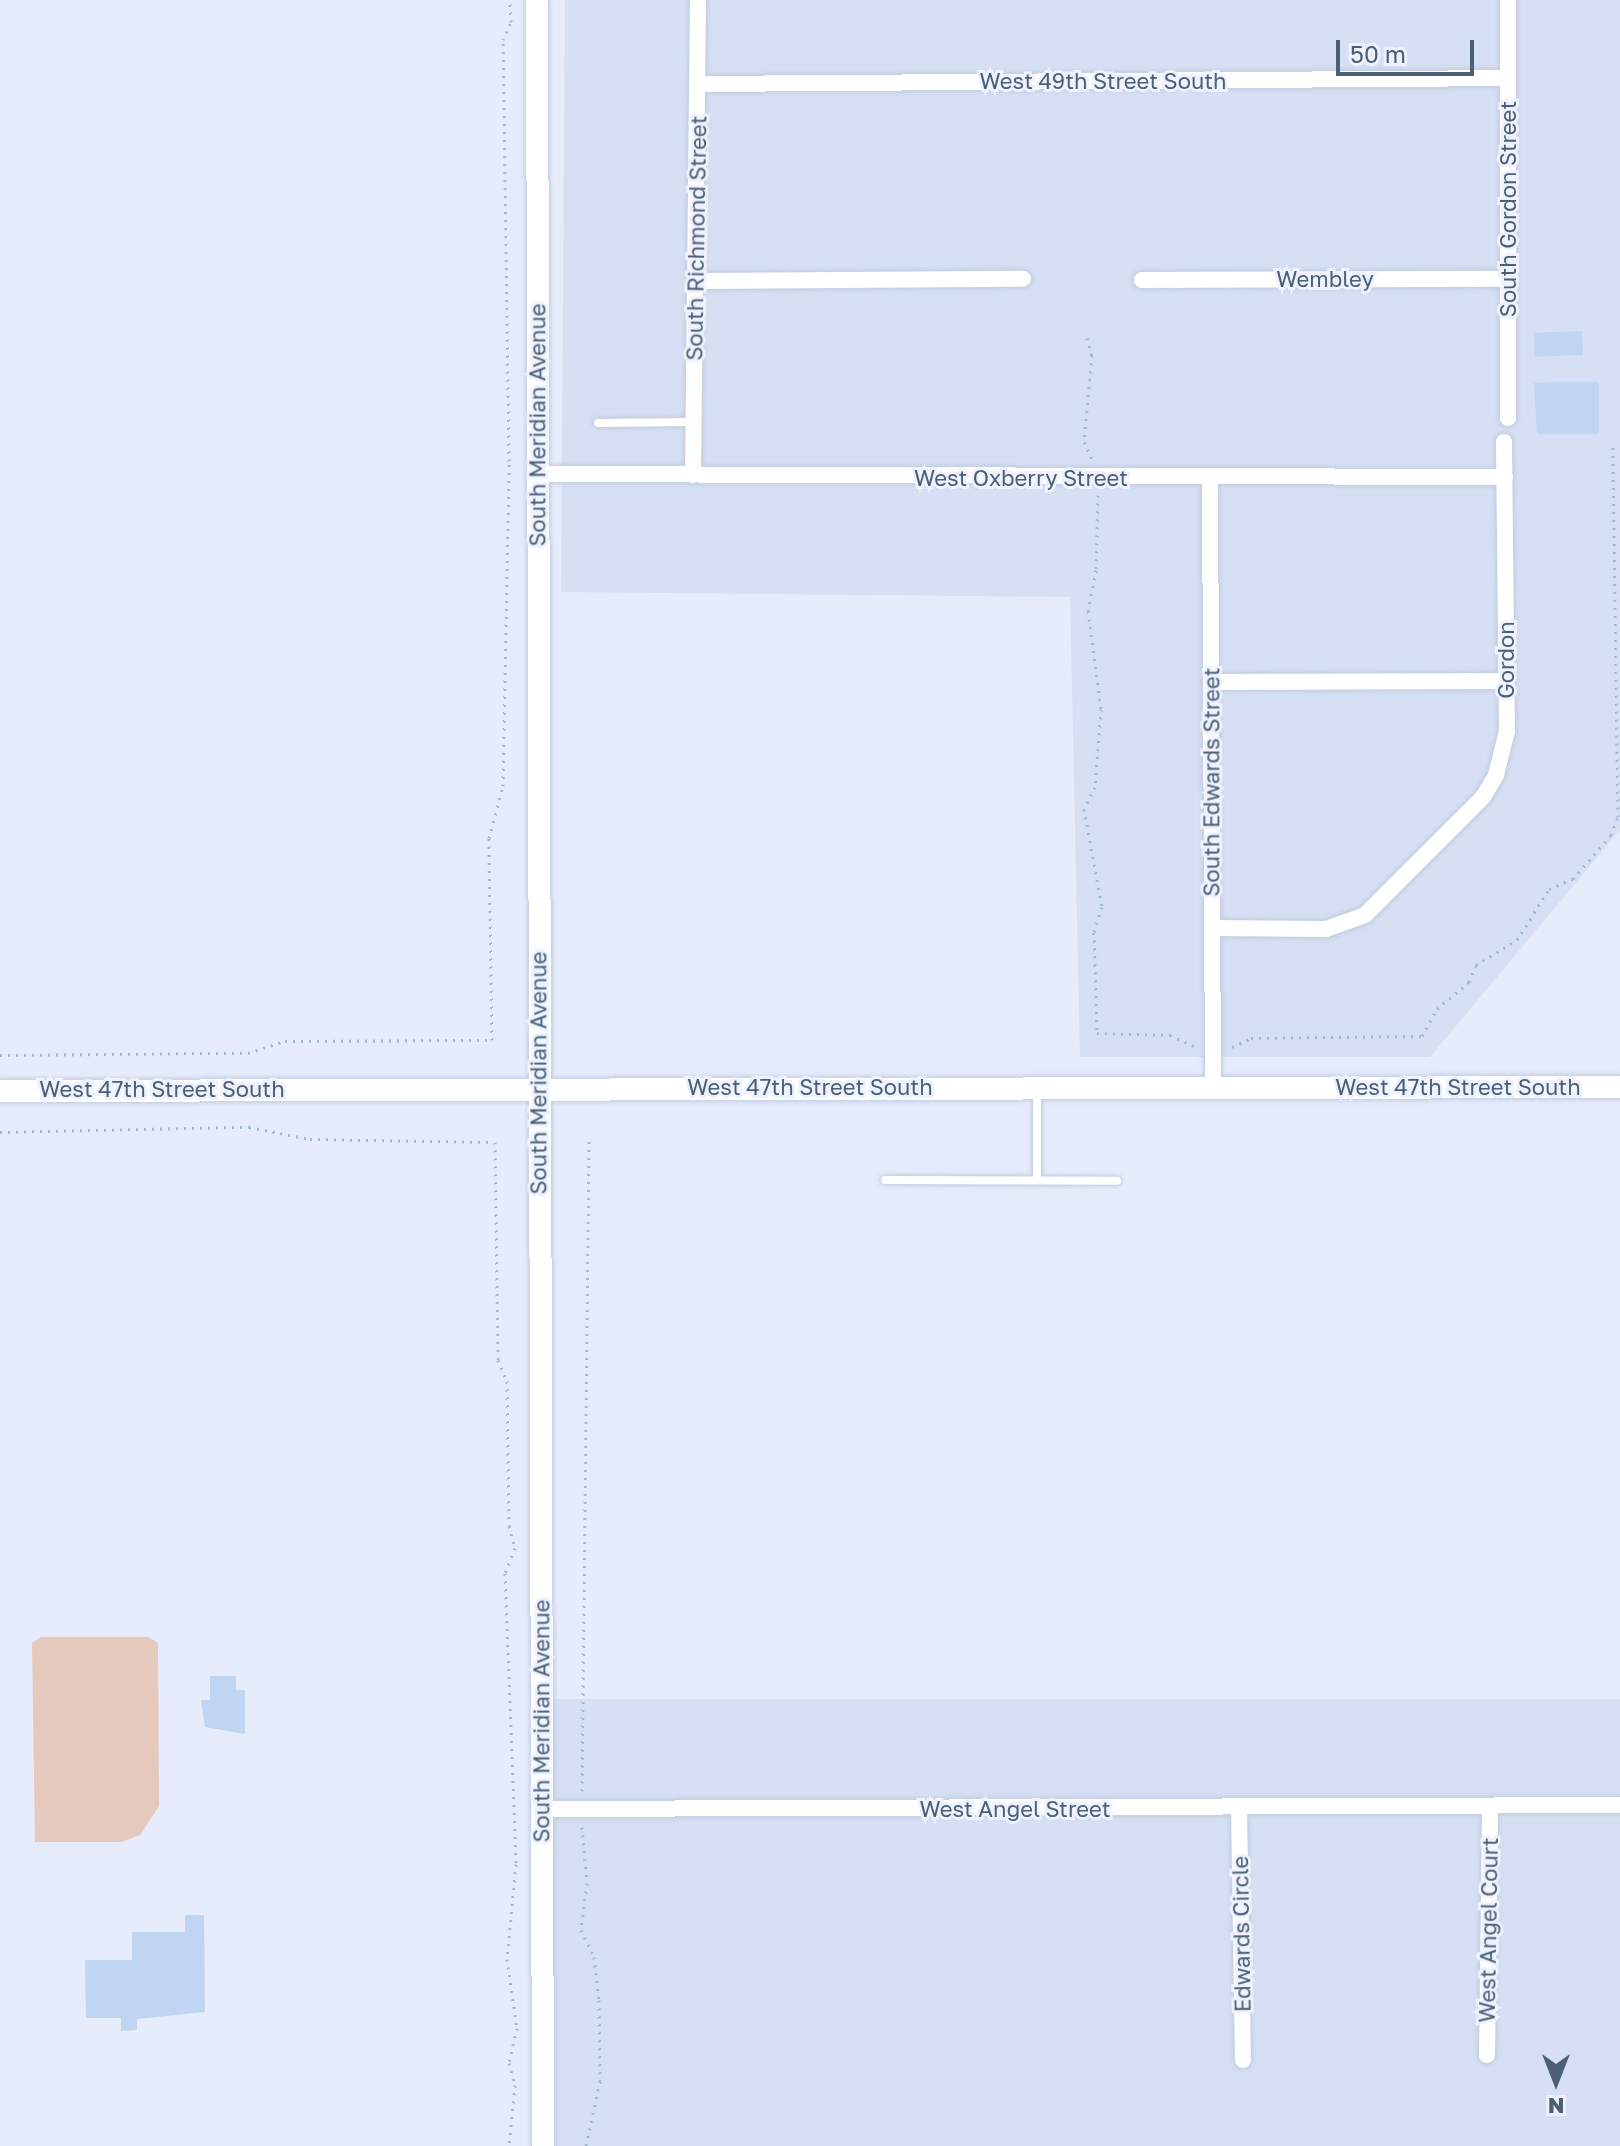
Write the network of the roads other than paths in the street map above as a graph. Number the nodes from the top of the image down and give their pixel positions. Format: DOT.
graph roads {
  1 [pos="537,0"];
  2 [pos="698,0"];
  3 [pos="1508,0"];
  4 [pos="1508,78"];
  5 [pos="698,84"];
  6 [pos="1023,279"];
  7 [pos="1508,279"];
  8 [pos="1142,280"];
  9 [pos="697,281"];
  10 [pos="1508,418"];
  11 [pos="694,422"];
  12 [pos="598,423"];
  13 [pos="1504,442"];
  14 [pos="537,474"];
  15 [pos="693,475"];
  16 [pos="1505,477"];
  17 [pos="1210,479"];
  18 [pos="1506,681"];
  19 [pos="1211,682"];
  20 [pos="1212,928"];
  21 [pos="538,1086"];
  22 [pos="1213,1086"];
  23 [pos="1620,1087"];
  24 [pos="1037,1088"];
  25 [pos="0,1091"];
  26 [pos="885,1180"];
  27 [pos="1037,1180"];
  28 [pos="1117,1181"];
  29 [pos="1620,1805"];
  30 [pos="1490,1806"];
  31 [pos="1239,1807"];
  32 [pos="541,1809"];
  33 [pos="1487,2055"];
  34 [pos="1243,2060"];
  35 [pos="543,2146"];
  1 -- 14 [label="main road, South Meridian Avenue"];
  2 -- 5 [label="street, South Richmond Street"];
  3 -- 4 [label="street, South Gordon Street"];
  4 -- 5 [label="street, West 49th Street South"];
  4 -- 7 [label="street, South Gordon Street"];
  5 -- 9 [label="street, South Richmond Street"];
  6 -- 9 [label="street"];
  7 -- 8 [label="street, Wembley"];
  7 -- 10 [label="street, South Gordon Street"];
  9 -- 11 [label="street, South Richmond Street"];
  11 -- 12 [label="lane"];
  11 -- 15 [label="street, South Richmond Street"];
  13 -- 16 [label="street"];
  14 -- 15 [label="street, West Oxberry Street"];
  14 -- 21 [label="main road, South Meridian Avenue"];
  15 -- 17 [label="street, West Oxberry Street"];
  16 -- 17 [label="street, West Oxberry Street"];
  16 -- 18 [label="street, Gordon"];
  17 -- 19 [label="street, South Edwards Street"];
  18 -- 19 [label="street"];
  18 -- 20 [label="street, Gordon"];
  19 -- 20 [label="street, South Edwards Street"];
  20 -- 22 [label="street, South Edwards Street"];
  21 -- 24 [label="main road, West 47th Street South"];
  21 -- 25 [label="main road, West 47th Street South"];
  21 -- 32 [label="main road, South Meridian Avenue"];
  22 -- 23 [label="main road, West 47th Street South"];
  22 -- 24 [label="main road, West 47th Street South"];
  24 -- 27 [label="lane"];
  26 -- 27 [label="lane"];
  27 -- 28 [label="lane"];
  29 -- 30 [label="street, West Angel Street"];
  30 -- 31 [label="street, West Angel Street"];
  30 -- 33 [label="street, West Angel Court"];
  31 -- 32 [label="street, West Angel Street"];
  31 -- 34 [label="street, Edwards Circle"];
  32 -- 35 [label="main road, South Meridian Avenue"];
}
